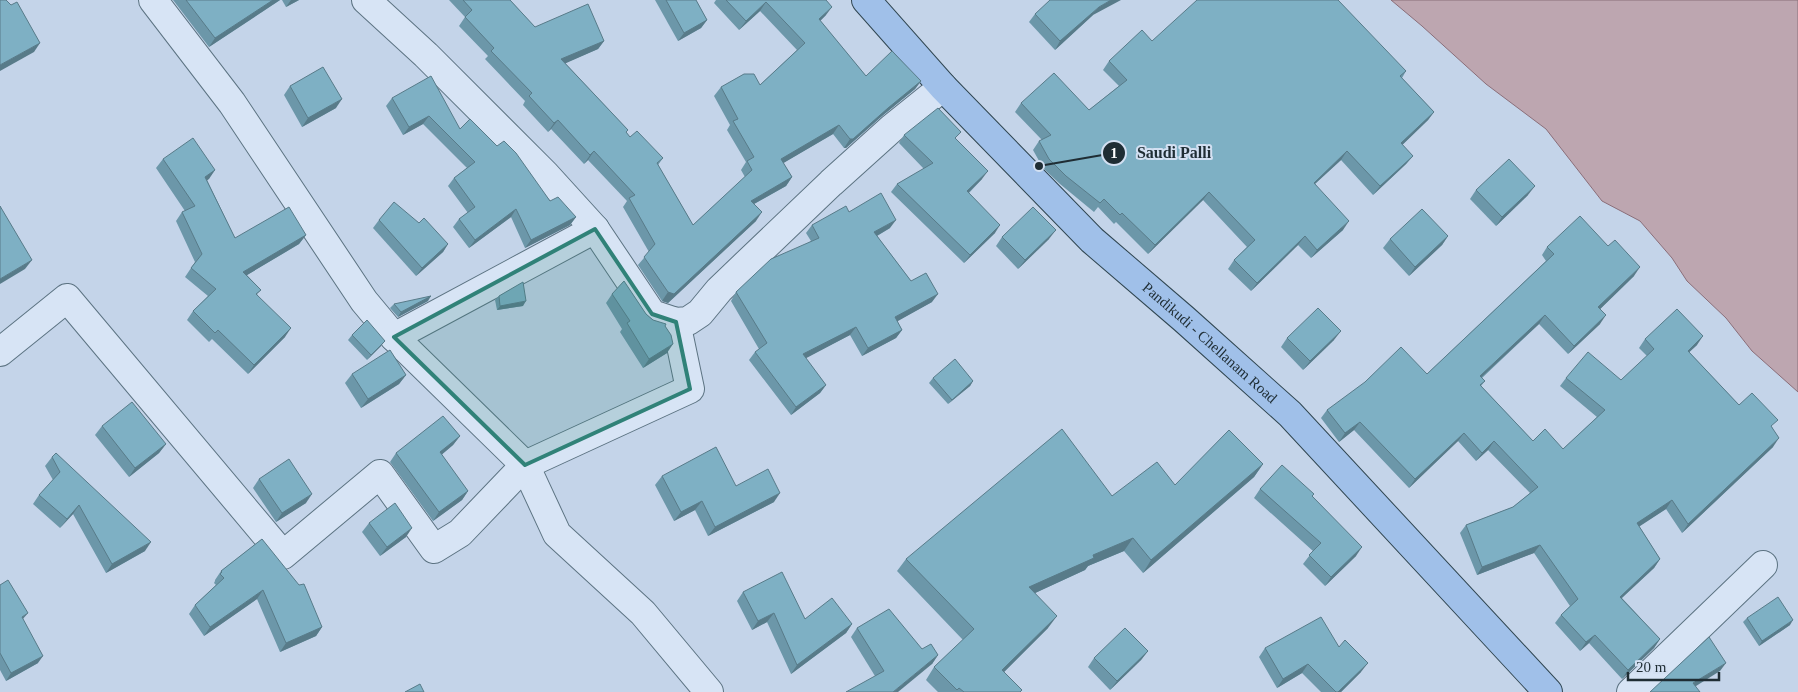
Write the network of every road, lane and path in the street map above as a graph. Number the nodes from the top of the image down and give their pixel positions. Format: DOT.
graph roads {
  1 [pos="153,0"];
  2 [pos="366,0"];
  3 [pos="866,0"];
  4 [pos="943,87"];
  5 [pos="595,229"];
  6 [pos="676,322"];
  7 [pos="394,337"];
  8 [pos="0,352"];
  9 [pos="525,465"];
  10 [pos="1763,566"];
  11 [pos="709,692"];
  12 [pos="1548,692"];
  13 [pos="1631,692"];
  1 -- 7 [label="street"];
  2 -- 5 [label="street"];
  3 -- 4 [label="main road, Pandikudi - Chellanam Road"];
  4 -- 6 [label="street"];
  4 -- 12 [label="main road, Pandikudi - Chellanam Road"];
  5 -- 6 [label="street"];
  5 -- 7 [label="street"];
  6 -- 9 [label="street"];
  7 -- 9 [label="street"];
  8 -- 9 [label="street"];
  9 -- 11 [label="street"];
  10 -- 13 [label="street"];
}
